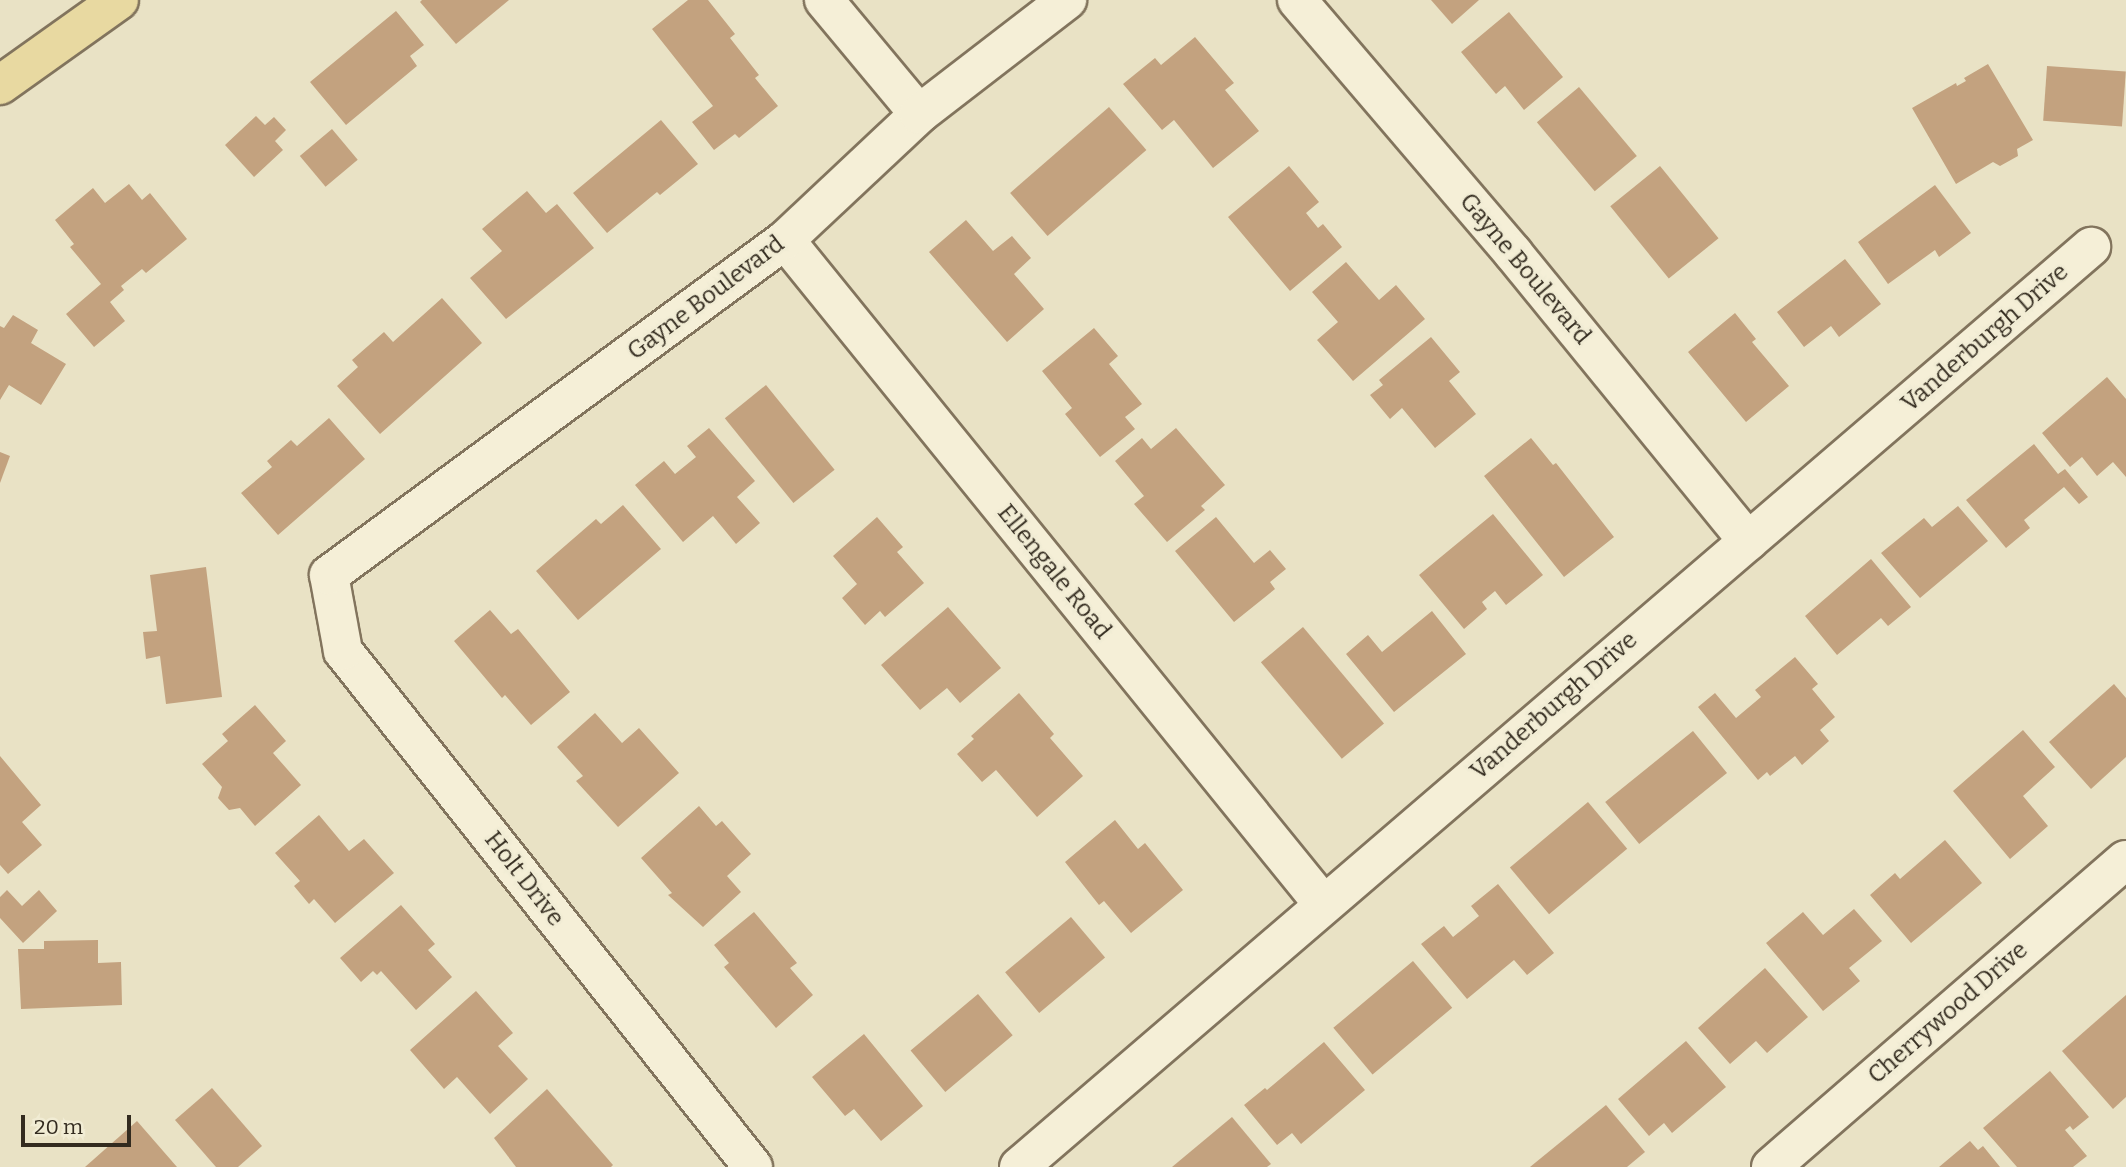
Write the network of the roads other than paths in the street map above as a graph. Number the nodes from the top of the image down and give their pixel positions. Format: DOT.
graph roads {
  1 [pos="119,0"];
  2 [pos="824,0"];
  3 [pos="1067,0"];
  4 [pos="1297,0"];
  5 [pos="0,85"];
  6 [pos="919,114"];
  7 [pos="785,240"];
  8 [pos="2091,247"];
  9 [pos="1748,541"];
  10 [pos="329,575"];
  11 [pos="2126,860"];
  12 [pos="1323,904"];
  13 [pos="752,1167"];
  14 [pos="1019,1167"];
  15 [pos="1771,1167"];
  1 -- 5 [label="main road"];
  2 -- 6 [label="street"];
  3 -- 6 [label="street, Gayne Boulevard"];
  4 -- 9 [label="street, Gayne Boulevard"];
  6 -- 7 [label="street, Gayne Boulevard"];
  7 -- 10 [label="street, Gayne Boulevard"];
  7 -- 12 [label="street, Ellengale Road"];
  8 -- 9 [label="street, Vanderburgh Drive"];
  9 -- 12 [label="street, Vanderburgh Drive"];
  10 -- 13 [label="street, Holt Drive"];
  11 -- 15 [label="street, Cherrywood Drive"];
  12 -- 14 [label="street, Vanderburgh Drive"];
}
